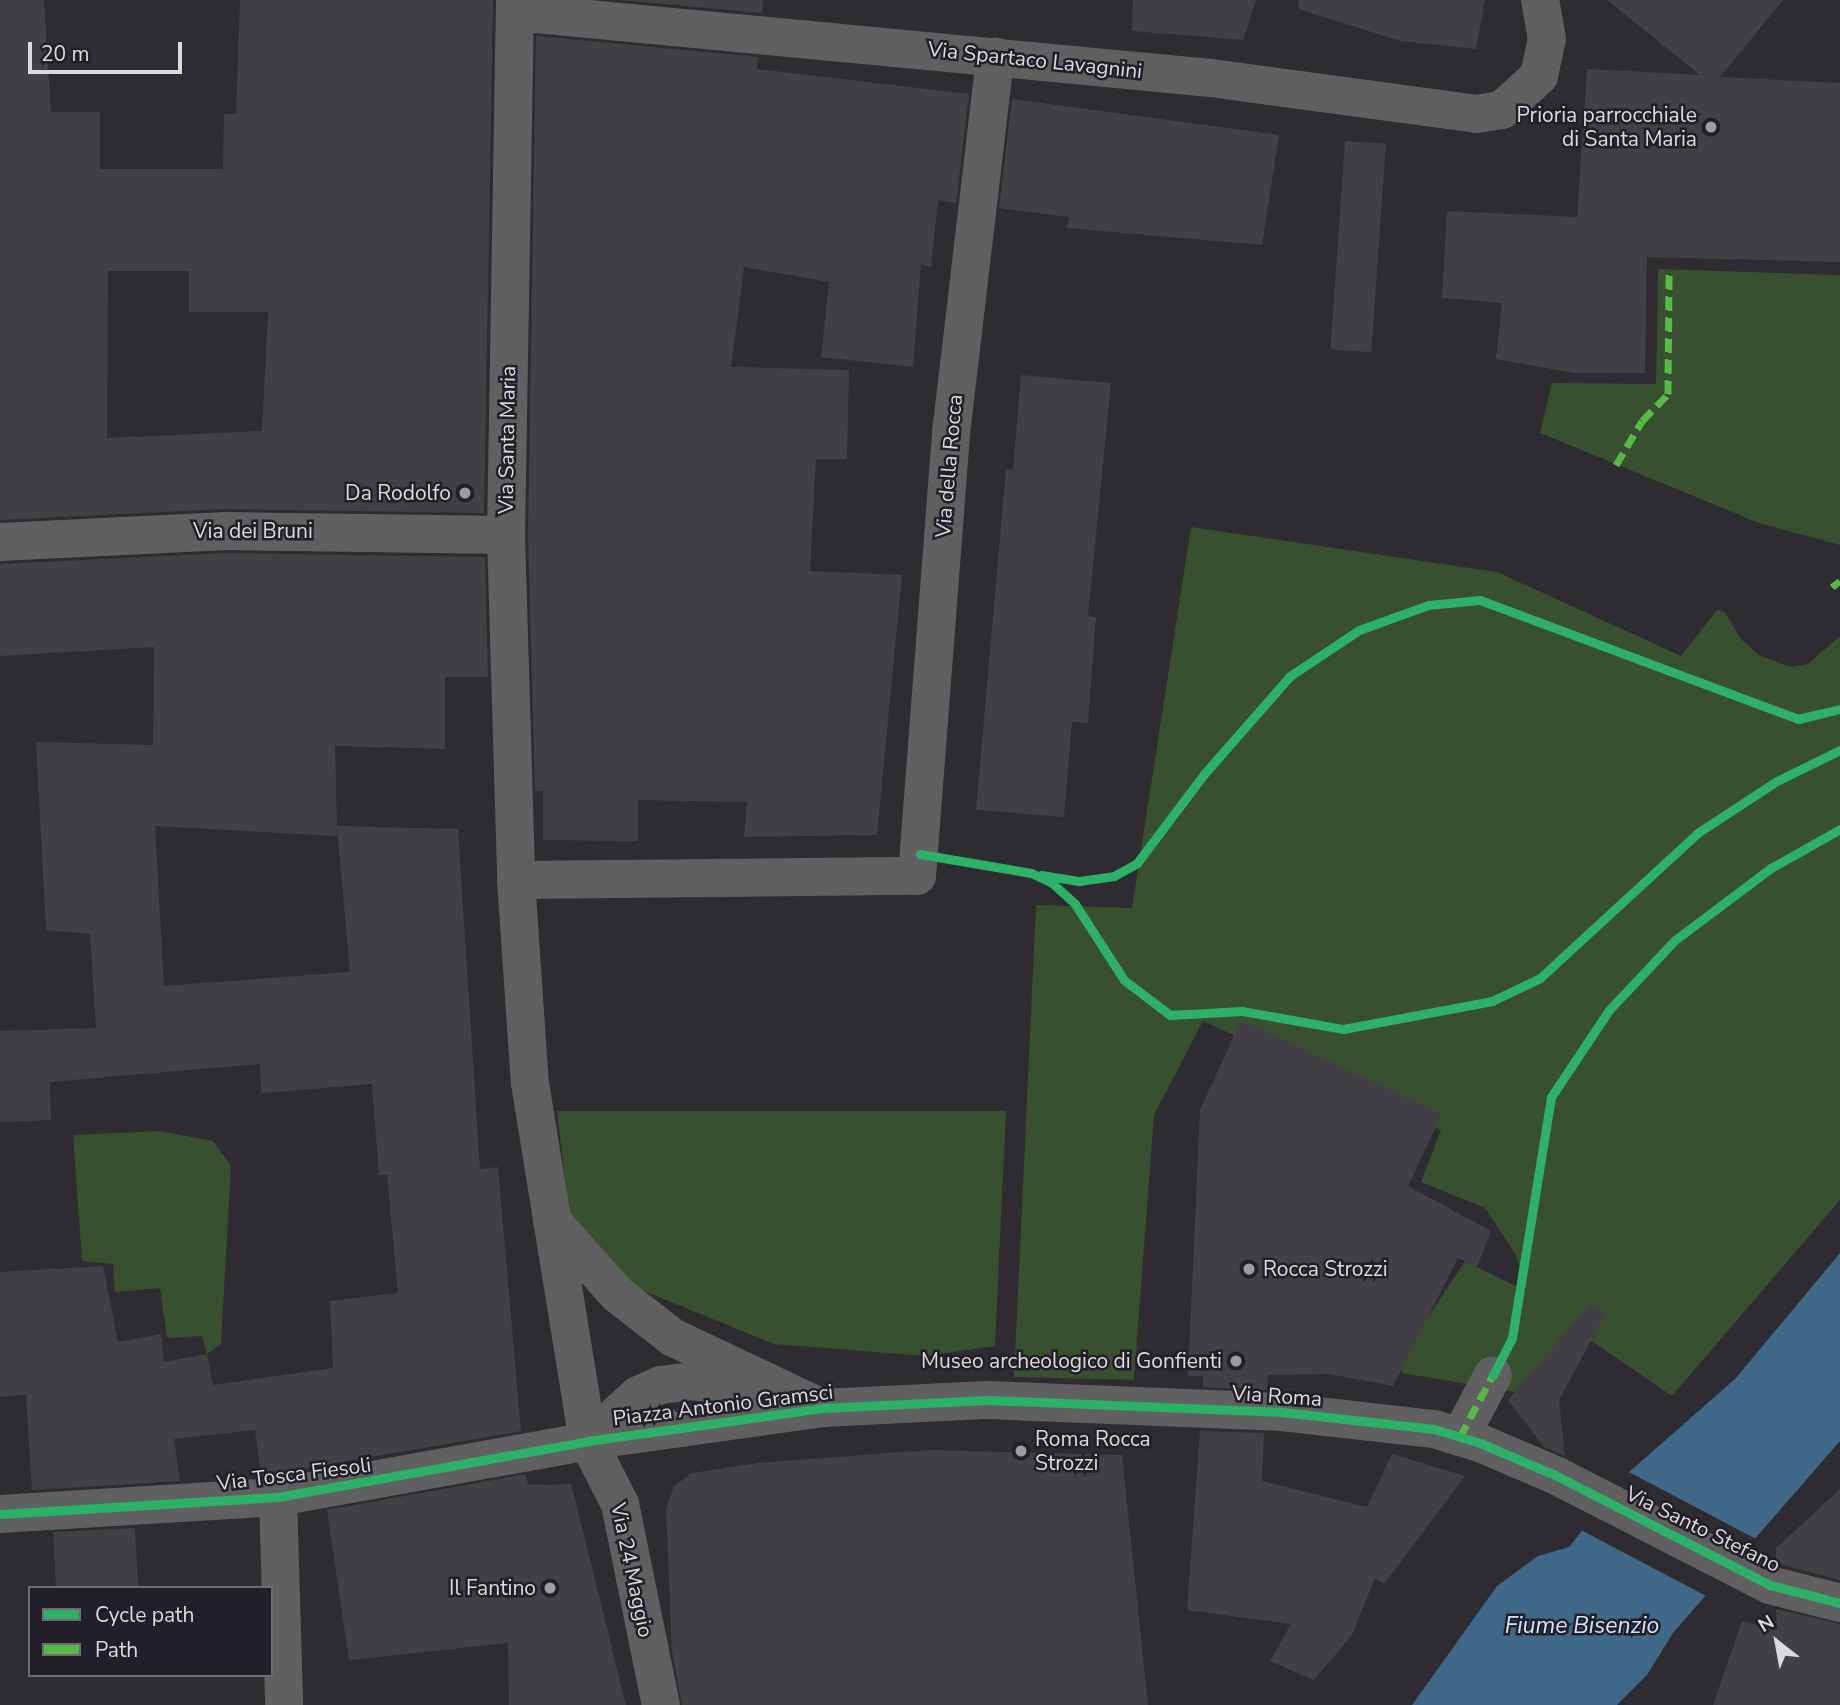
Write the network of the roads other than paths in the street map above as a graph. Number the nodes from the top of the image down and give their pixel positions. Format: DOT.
graph roads {
  1 [pos="1540,0"];
  2 [pos="515,6"];
  3 [pos="995,57"];
  4 [pos="506,535"];
  5 [pos="0,542"];
  6 [pos="516,880"];
  7 [pos="548,1215"];
  8 [pos="1493,1375"];
  9 [pos="988,1400"];
  10 [pos="822,1408"];
  11 [pos="1460,1437"];
  12 [pos="588,1441"];
  13 [pos="1555,1475"];
  14 [pos="278,1497"];
  15 [pos="0,1514"];
  16 [pos="1840,1603"];
  17 [pos="284,1705"];
  18 [pos="661,1705"];
  1 -- 3 [label="street, Via Spartaco Lavagnini"];
  2 -- 3 [label="street, Via Spartaco Lavagnini"];
  2 -- 4 [label="street, Via Santa Maria"];
  3 -- 6 [label="street, Via della Rocca"];
  4 -- 5 [label="street, Via dei Bruni"];
  4 -- 6 [label="street, Via Santa Maria"];
  6 -- 7 [label="street, Piazza Antonio Gramsci"];
  7 -- 10 [label="street, Piazza Antonio Gramsci"];
  7 -- 12 [label="street, Piazza Antonio Gramsci"];
  8 -- 11 [label="street"];
  9 -- 10 [label="street, Piazza Antonio Gramsci"];
  9 -- 11 [label="street, Via Roma"];
  10 -- 12 [label="street, Piazza Antonio Gramsci"];
  11 -- 13 [label="street, Via Roma"];
  12 -- 14 [label="street, Via Tosca Fiesoli"];
  12 -- 18 [label="street, Via 24 Maggio"];
  13 -- 16 [label="street, Via Santo Stefano"];
  14 -- 15 [label="street, Via Tosca Fiesoli"];
  14 -- 17 [label="street"];
}
